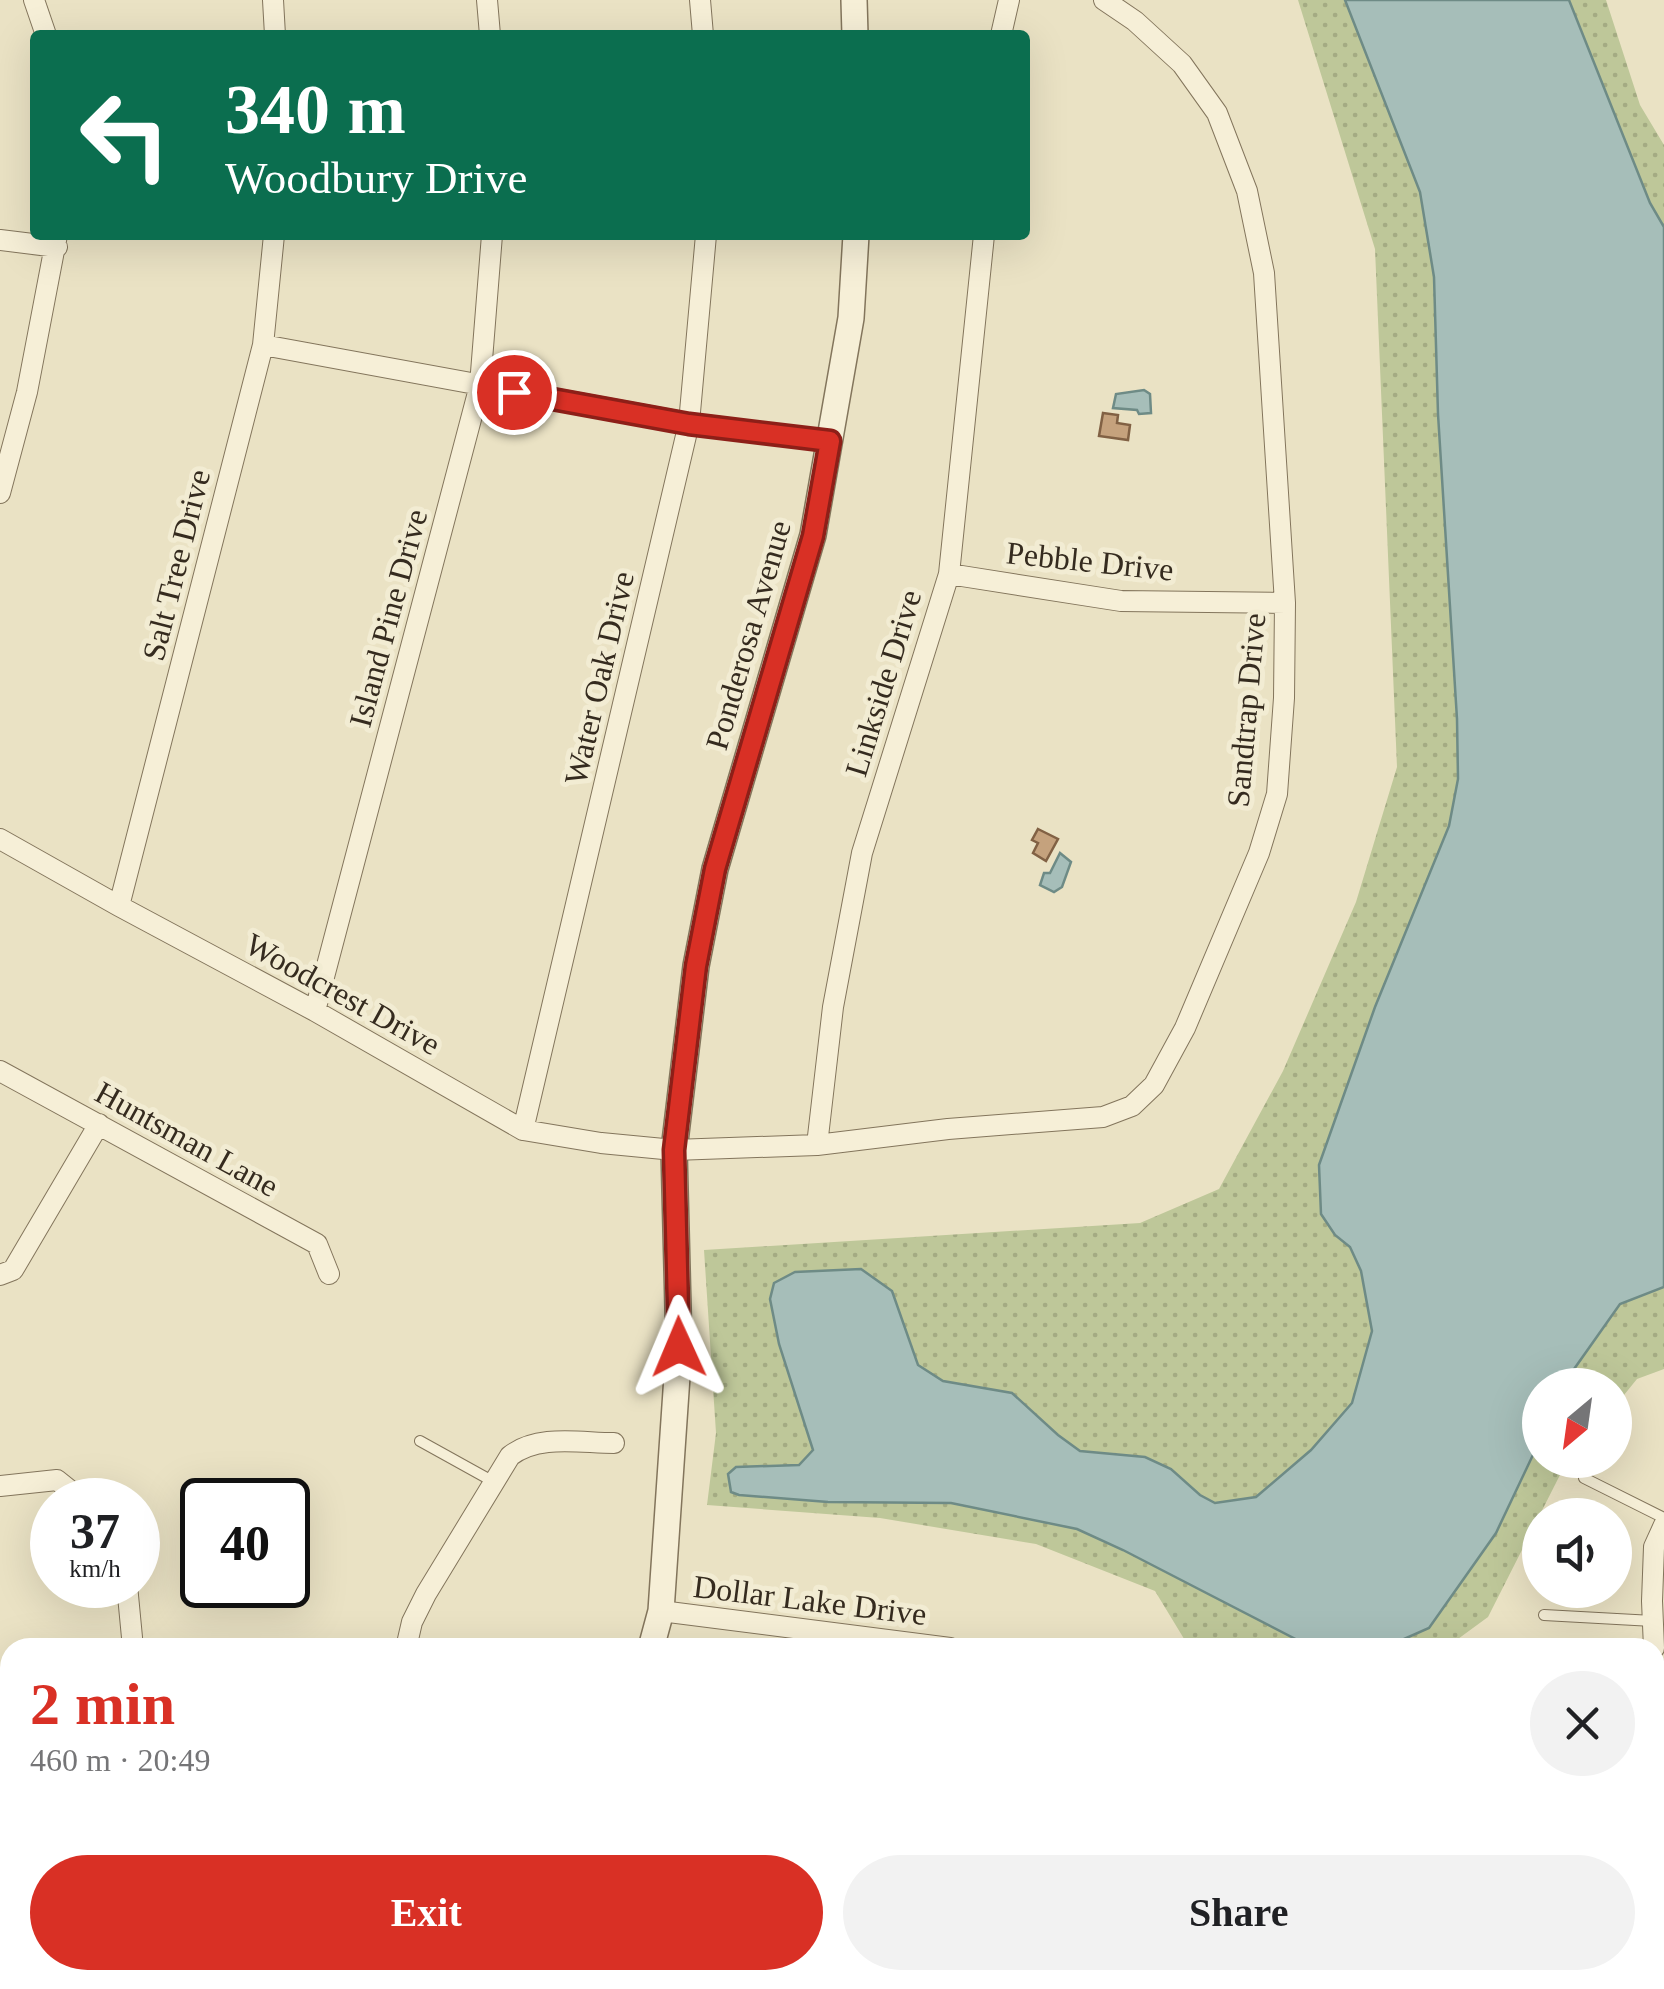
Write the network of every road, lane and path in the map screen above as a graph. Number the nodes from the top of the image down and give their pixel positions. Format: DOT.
graph roads {
  1 [pos="34,0"];
  2 [pos="273,0"];
  3 [pos="487,0"];
  4 [pos="700,0"];
  5 [pos="854,0"];
  6 [pos="1009,0"];
  7 [pos="1104,0"];
  8 [pos="44,30"];
  9 [pos="275,30"];
  10 [pos="490,30"];
  11 [pos="703,30"];
  12 [pos="854,30"];
  13 [pos="1002,30"];
  14 [pos="0,240"];
  15 [pos="273,240"];
  16 [pos="492,240"];
  17 [pos="706,240"];
  18 [pos="856,240"];
  19 [pos="983,240"];
  20 [pos="57,241"];
  21 [pos="262,345"];
  22 [pos="480,385"];
  23 [pos="689,424"];
  24 [pos="830,441"];
  25 [pos="0,492"];
  26 [pos="949,574"];
  27 [pos="1285,602"];
  28 [pos="0,839"];
  29 [pos="119,906"];
  30 [pos="315,1011"];
  31 [pos="0,1072"];
  32 [pos="99,1124"];
  33 [pos="524,1130"];
  34 [pos="818,1145"];
  35 [pos="674,1150"];
  36 [pos="330,1274"];
  37 [pos="0,1275"];
  38 [pos="420,1441"];
  39 [pos="614,1443"];
  40 [pos="1584,1478"];
  41 [pos="495,1482"];
  42 [pos="30,1483"];
  43 [pos="0,1486"];
  44 [pos="1664,1522"];
  45 [pos="129,1608"];
  46 [pos="1656,1608"];
  47 [pos="662,1611"];
  48 [pos="1544,1615"];
  49 [pos="132,1638"];
  50 [pos="408,1638"];
  51 [pos="653,1638"];
  52 [pos="872,1638"];
  53 [pos="1654,1638"];
  1 -- 8 [label="street"];
  2 -- 9 [label="street"];
  3 -- 10 [label="street"];
  4 -- 11 [label="street"];
  5 -- 12 [label="street"];
  6 -- 13 [label="street"];
  7 -- 27 [label="street, Sandtrap Drive"];
  14 -- 20 [label="street"];
  15 -- 21 [label="street, Salt Tree Drive"];
  16 -- 22 [label="street, Island Pine Drive"];
  17 -- 23 [label="street, Water Oak Drive"];
  18 -- 24 [label="street, Ponderosa Avenue"];
  19 -- 26 [label="street, Linkside Drive"];
  20 -- 25 [label="street"];
  21 -- 22 [label="street"];
  21 -- 29 [label="street, Salt Tree Drive"];
  22 -- 23 [label="street"];
  22 -- 30 [label="street, Island Pine Drive"];
  23 -- 24 [label="street"];
  23 -- 33 [label="street, Water Oak Drive"];
  24 -- 35 [label="street, Ponderosa Avenue"];
  26 -- 27 [label="street, Pebble Drive"];
  26 -- 34 [label="street, Linkside Drive"];
  27 -- 34 [label="street, Sandtrap Drive"];
  28 -- 29 [label="street, Woodcrest Drive"];
  29 -- 30 [label="street, Woodcrest Drive"];
  30 -- 33 [label="street, Woodcrest Drive"];
  31 -- 32 [label="street, Huntsman Lane"];
  32 -- 36 [label="street, Huntsman Lane"];
  32 -- 37 [label="street"];
  33 -- 35 [label="street, Woodcrest Drive"];
  34 -- 35 [label="street, Sandtrap Drive"];
  35 -- 47 [label="street, Ponderosa Avenue"];
  38 -- 41 [label="lane"];
  39 -- 41 [label="street"];
  40 -- 44 [label="lane"];
  41 -- 50 [label="street"];
  42 -- 43 [label="street"];
  44 -- 46 [label="street"];
  45 -- 49 [label="street"];
  46 -- 48 [label="lane"];
  46 -- 53 [label="street"];
  47 -- 51 [label="street, Ponderosa Avenue"];
  47 -- 52 [label="street, Dollar Lake Drive"];
}
